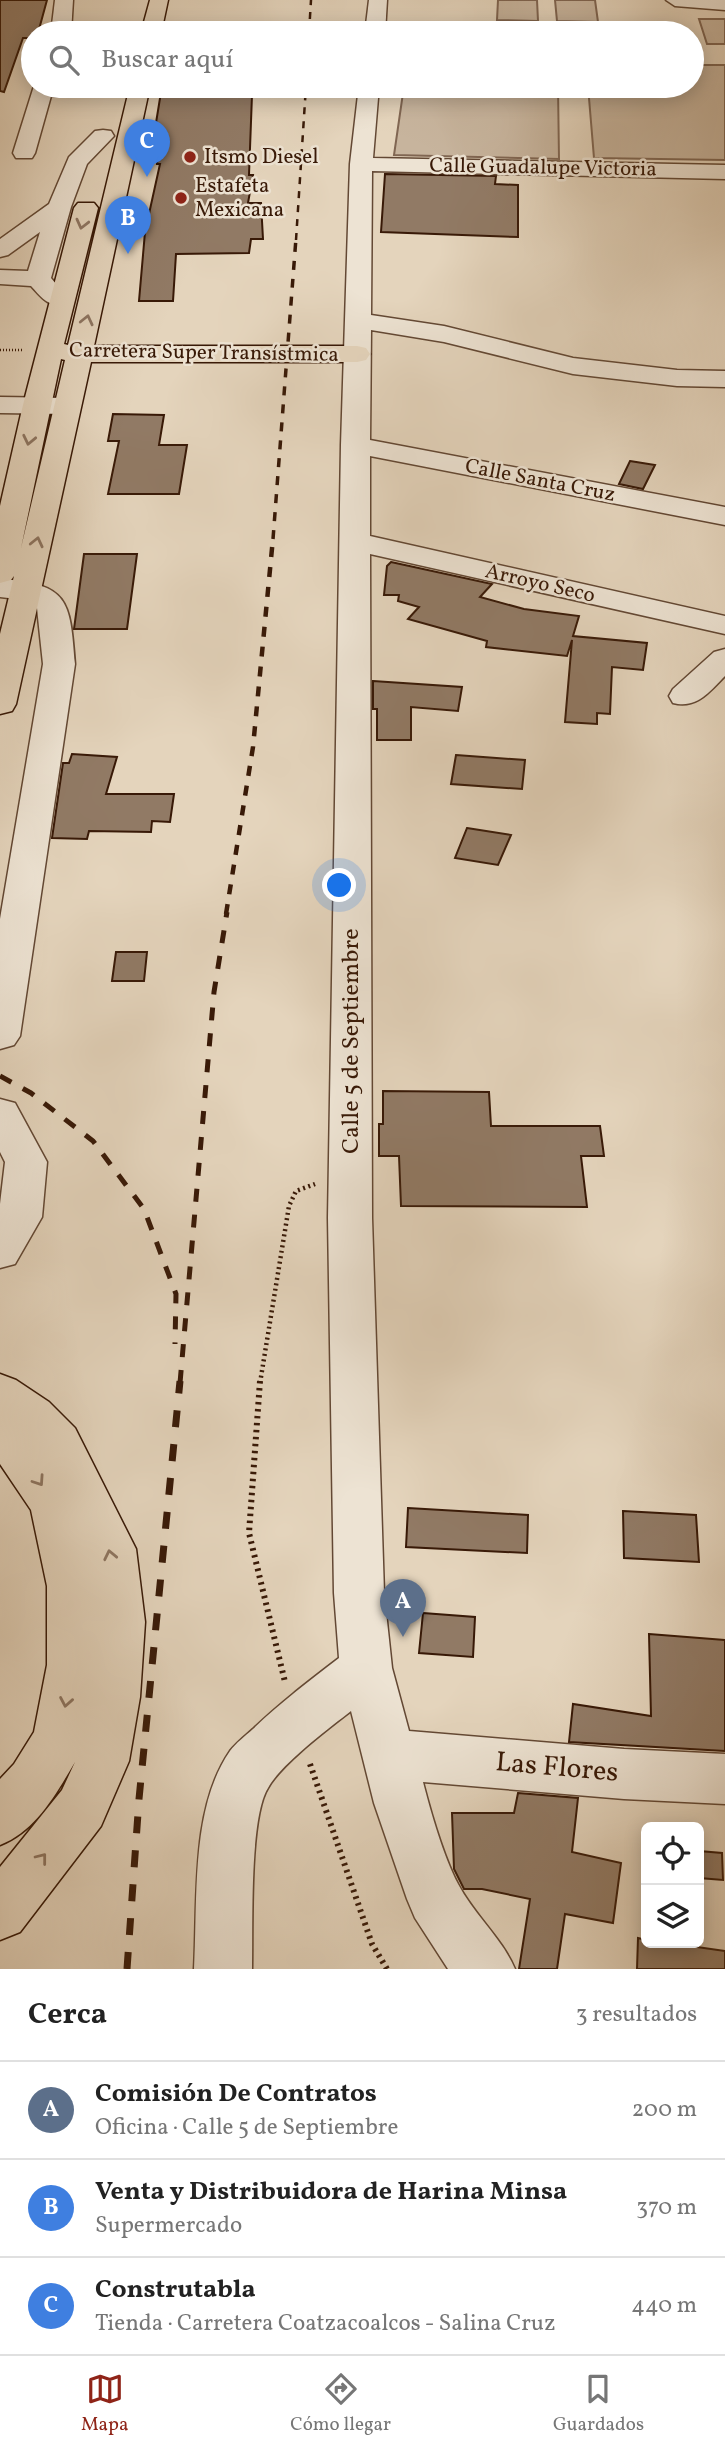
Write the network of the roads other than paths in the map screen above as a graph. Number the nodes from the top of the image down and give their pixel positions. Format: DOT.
graph roads {
  1 [pos="64,0"];
  2 [pos="159,0"];
  3 [pos="378,0"];
  4 [pos="675,0"];
  5 [pos="725,4"];
  6 [pos="62,21"];
  7 [pos="154,21"];
  8 [pos="376,21"];
  9 [pos="41,98"];
  10 [pos="119,98"];
  11 [pos="121,98"];
  12 [pos="368,98"];
  13 [pos="103,136"];
  14 [pos="24,153"];
  15 [pos="361,164"];
  16 [pos="725,172"];
  17 [pos="59,207"];
  18 [pos="0,250"];
  19 [pos="0,277"];
  20 [pos="38,279"];
  21 [pos="62,305"];
  22 [pos="358,320"];
  23 [pos="50,350"];
  24 [pos="79,354"];
  25 [pos="357,354"];
  26 [pos="725,379"];
  27 [pos="0,405"];
  28 [pos="36,405"];
  29 [pos="67,406"];
  30 [pos="355,445"];
  31 [pos="725,516"];
  32 [pos="355,542"];
  33 [pos="9,584"];
  34 [pos="725,625"];
  35 [pos="725,659"];
  36 [pos="685,696"];
  37 [pos="0,704"];
  38 [pos="0,1036"];
  39 [pos="0,1113"];
  40 [pos="0,1252"];
  41 [pos="0,1393"];
  42 [pos="0,1426"];
  43 [pos="366,1668"];
  44 [pos="388,1754"];
  45 [pos="725,1779"];
  46 [pos="0,1819"];
  47 [pos="0,1912"];
  48 [pos="223,1969"];
  49 [pos="486,1969"];
  1 -- 6 [label="street"];
  2 -- 7 [label="main road"];
  3 -- 8 [label="street"];
  4 -- 5 [label="street"];
  9 -- 14 [label="street"];
  10 -- 13 [label="main road, Carretera Super Transístmica"];
  24 -- 11 [label="main road, one-way"];
  12 -- 15 [label="street, Calle 5 de Septiembre"];
  13 -- 17 [label="street"];
  13 -- 21 [label="main road, Carretera Super Transístmica, one-way"];
  15 -- 16 [label="street, Calle Guadalupe Victoria"];
  15 -- 22 [label="street, Calle 5 de Septiembre"];
  17 -- 18 [label="street"];
  17 -- 20 [label="street"];
  19 -- 20 [label="street"];
  20 -- 21 [label="street"];
  21 -- 23 [label="main road, Carretera Super Transístmica"];
  22 -- 25 [label="street, Calle 5 de Septiembre"];
  22 -- 26 [label="street"];
  23 -- 24 [label="main road, Carretera Super Transístmica"];
  23 -- 28 [label="main road, Carretera Super Transístmica"];
  24 -- 25 [label="main road, Carretera Super Transístmica"];
  24 -- 29 [label="main road"];
  25 -- 30 [label="street, Calle 5 de Septiembre"];
  27 -- 28 [label="street"];
  28 -- 29 [label="street"];
  28 -- 33 [label="main road, Carretera Super Transístmica, one-way"];
  33 -- 29 [label="main road, one-way"];
  30 -- 31 [label="street, Calle Santa Cruz"];
  30 -- 32 [label="street, Calle 5 de Septiembre"];
  32 -- 34 [label="street, Arroyo Seco"];
  32 -- 43 [label="street, Calle 5 de Septiembre"];
  33 -- 37 [label="main road"];
  33 -- 38 [label="street"];
  35 -- 36 [label="street"];
  39 -- 40 [label="street"];
  47 -- 41 [label="main road, one-way"];
  42 -- 46 [label="main road, one-way"];
  43 -- 44 [label="street, Calle 5 de Septiembre"];
  43 -- 48 [label="street"];
  44 -- 45 [label="street, Las Flores"];
  44 -- 49 [label="street, Calle 5 de Septiembre"];
}
